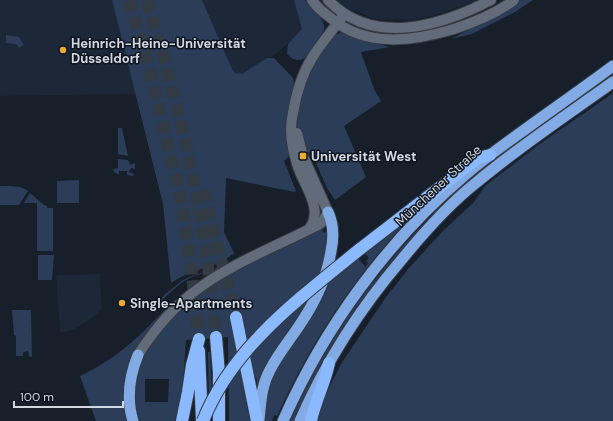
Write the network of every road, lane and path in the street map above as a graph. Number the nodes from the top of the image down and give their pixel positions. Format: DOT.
graph roads {
  1 [pos="312,0"];
  2 [pos="328,0"];
  3 [pos="491,0"];
  4 [pos="514,0"];
  5 [pos="344,14"];
  6 [pos="337,24"];
  7 [pos="613,66"];
  8 [pos="613,82"];
  9 [pos="297,97"];
  10 [pos="490,155"];
  11 [pos="314,206"];
  12 [pos="328,212"];
  13 [pos="309,229"];
  14 [pos="236,317"];
  15 [pos="216,337"];
  16 [pos="138,355"];
  17 [pos="329,363"];
  18 [pos="132,421"];
  19 [pos="182,421"];
  20 [pos="202,421"];
  21 [pos="219,421"];
  22 [pos="258,421"];
  23 [pos="283,421"];
  24 [pos="300,421"];
  25 [pos="311,421"];
  1 -- 6 [label="street"];
  2 -- 5 [label="street"];
  3 -- 5 [label="street"];
  4 -- 6 [label="street"];
  5 -- 6 [label="street"];
  6 -- 9 [label="street"];
  7 -- 10 [label="highway, Münchener Straße"];
  8 -- 17 [label="highway, Münchener Straße"];
  9 -- 11 [label="street"];
  9 -- 12 [label="street"];
  10 -- 20 [label="highway, bridge"];
  10 -- 23 [label="highway, Münchener Straße"];
  11 -- 12 [label="street"];
  11 -- 13 [label="street"];
  12 -- 13 [label="street"];
  12 -- 22 [label="highway"];
  13 -- 16 [label="street"];
  14 -- 22 [label="highway"];
  15 -- 21 [label="highway"];
  16 -- 18 [label="highway"];
  17 -- 24 [label="highway, Münchener Straße"];
  17 -- 25 [label="highway"];
  19 -- 20 [label="highway"];
}
